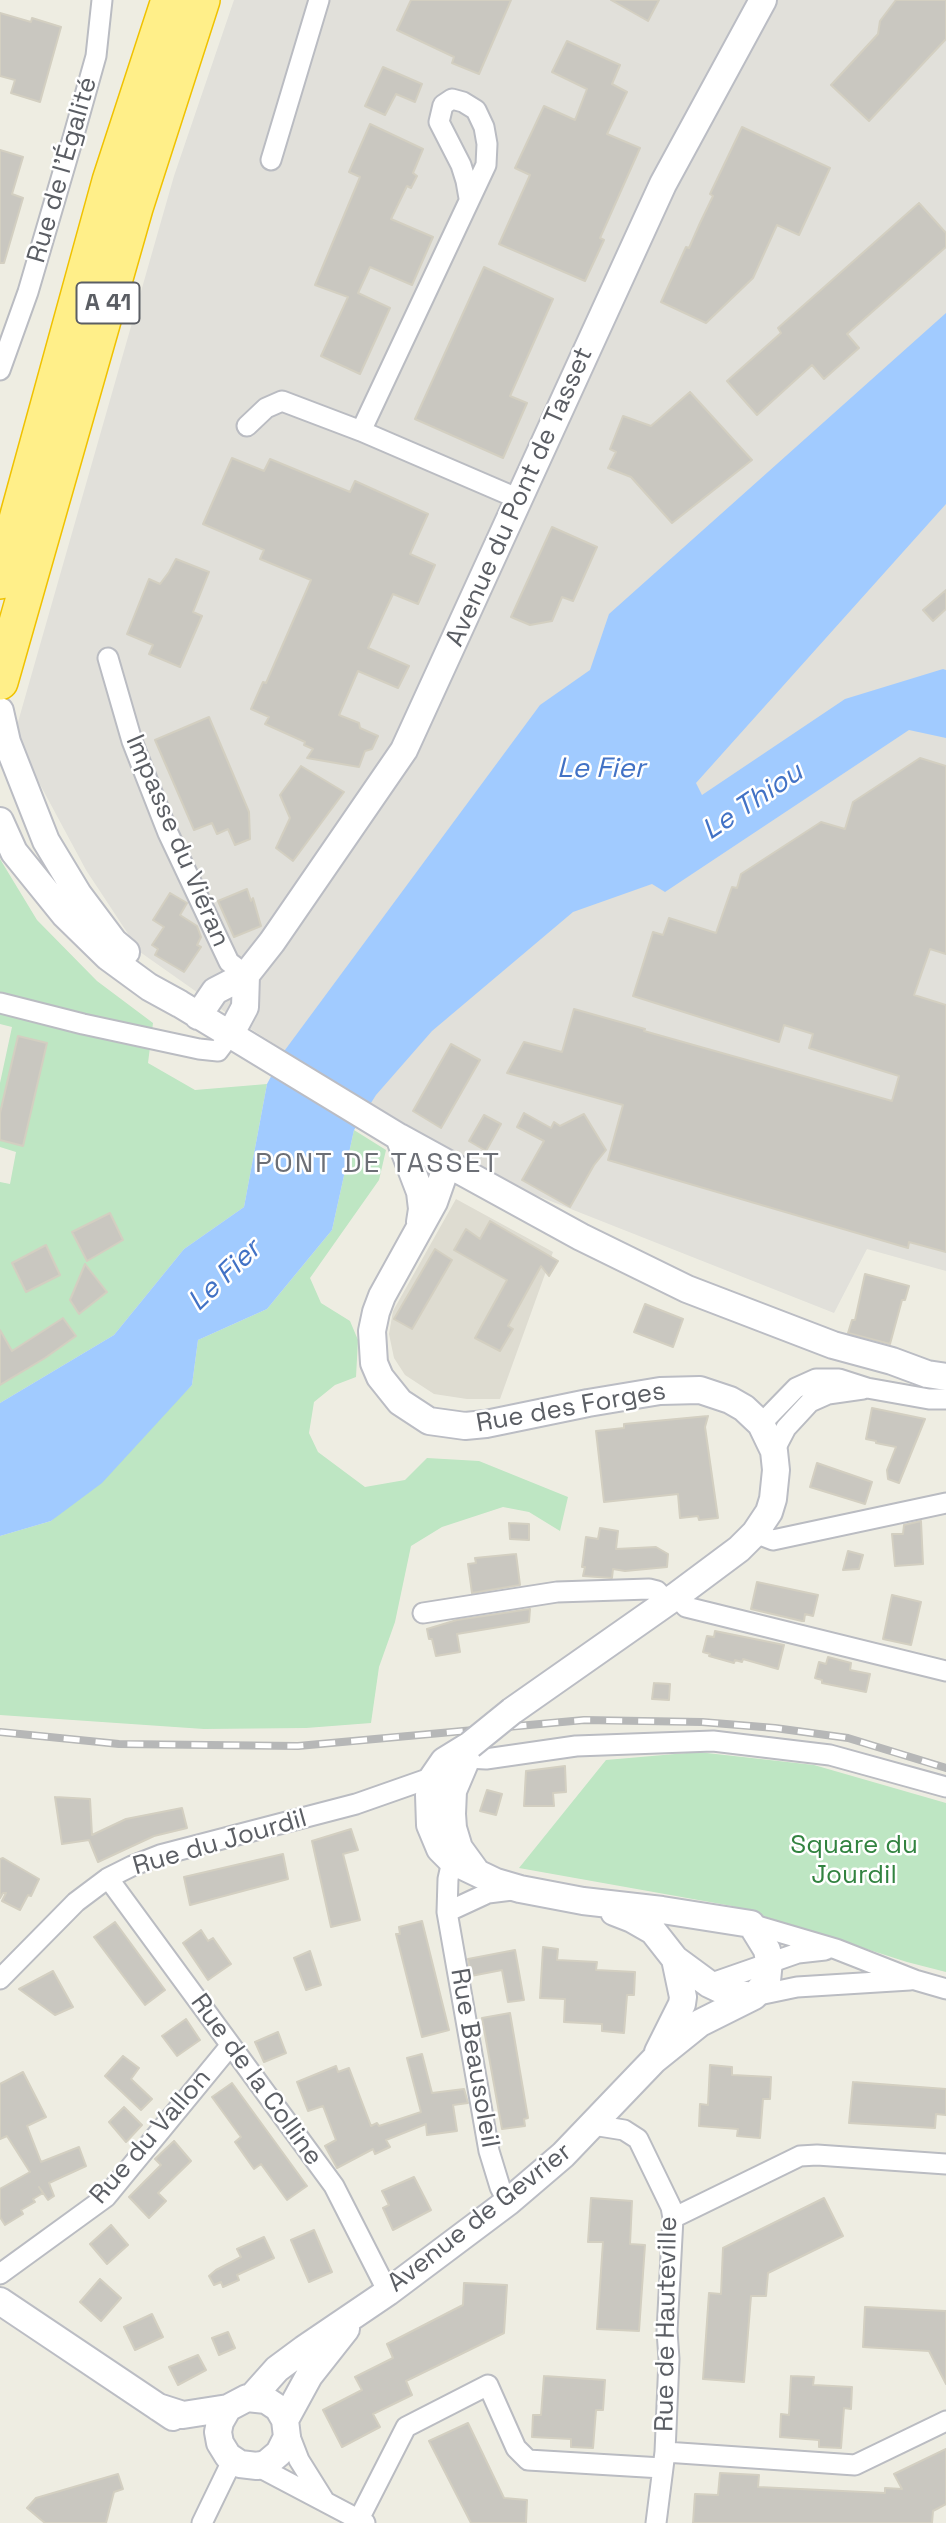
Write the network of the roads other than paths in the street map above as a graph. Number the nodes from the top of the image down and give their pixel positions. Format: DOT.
graph roads {
  1 [pos="102,0"];
  2 [pos="169,0"];
  3 [pos="202,0"];
  4 [pos="319,0"];
  5 [pos="763,0"];
  6 [pos="271,160"];
  7 [pos="469,198"];
  8 [pos="6,341"];
  9 [pos="0,370"];
  10 [pos="247,426"];
  11 [pos="361,431"];
  12 [pos="519,499"];
  13 [pos="0,581"];
  14 [pos="107,658"];
  15 [pos="0,682"];
  16 [pos="0,711"];
  17 [pos="0,821"];
  18 [pos="246,975"];
  19 [pos="0,1003"];
  20 [pos="189,1010"];
  21 [pos="230,1035"];
  22 [pos="388,1131"];
  23 [pos="447,1165"];
  24 [pos="419,1230"];
  25 [pos="892,1361"];
  26 [pos="946,1362"];
  27 [pos="946,1377"];
  28 [pos="867,1388"];
  29 [pos="946,1399"];
  30 [pos="761,1424"];
  31 [pos="774,1451"];
  32 [pos="946,1503"];
  33 [pos="755,1532"];
  34 [pos="672,1599"];
  35 [pos="423,1613"];
  36 [pos="946,1671"];
  37 [pos="464,1752"];
  38 [pos="443,1784"];
  39 [pos="946,1787"];
  40 [pos="462,1860"];
  41 [pos="108,1878"];
  42 [pos="520,1889"];
  43 [pos="583,1901"];
  44 [pos="447,1912"];
  45 [pos="751,1924"];
  46 [pos="836,1949"];
  47 [pos="675,1959"];
  48 [pos="769,1961"];
  49 [pos="0,1979"];
  50 [pos="915,1980"];
  51 [pos="709,1984"];
  52 [pos="946,1989"];
  53 [pos="754,1996"];
  54 [pos="683,1997"];
  55 [pos="230,2046"];
  56 [pos="654,2060"];
  57 [pos="593,2125"];
  58 [pos="946,2164"];
  59 [pos="508,2202"];
  60 [pos="673,2218"];
  61 [pos="0,2274"];
  62 [pos="388,2292"];
  63 [pos="0,2301"];
  64 [pos="360,2311"];
  65 [pos="240,2403"];
  66 [pos="158,2407"];
  67 [pos="946,2421"];
  68 [pos="286,2425"];
  69 [pos="237,2456"];
  70 [pos="663,2460"];
  71 [pos="324,2501"];
  72 [pos="362,2521"];
  73 [pos="202,2523"];
  74 [pos="656,2523"];
  1 -- 8 [label="street, Rue de l'Égalité"];
  2 -- 13 [label="highway, A 41"];
  3 -- 15 [label="highway, A 41"];
  4 -- 6 [label="street"];
  5 -- 12 [label="street, Avenue du Pont de Tasset"];
  7 -- 11 [label="street"];
  8 -- 9 [label="street, Rue de l'Égalité"];
  10 -- 11 [label="street"];
  11 -- 12 [label="street"];
  12 -- 18 [label="street, Avenue du Pont de Tasset"];
  14 -- 18 [label="street, Impasse du Viéran"];
  16 -- 20 [label="street"];
  17 -- 20 [label="street"];
  18 -- 20 [label="street, Avenue du Pont de Tasset"];
  18 -- 21 [label="street"];
  19 -- 21 [label="street"];
  20 -- 21 [label="street"];
  21 -- 22 [label="street"];
  22 -- 23 [label="street"];
  22 -- 24 [label="street, Rue des Forges"];
  23 -- 24 [label="street, Rue des Forges"];
  23 -- 25 [label="street"];
  24 -- 30 [label="street, Rue des Forges"];
  25 -- 26 [label="street"];
  25 -- 27 [label="street"];
  28 -- 29 [label="street"];
  28 -- 30 [label="street"];
  28 -- 31 [label="street"];
  30 -- 31 [label="street"];
  31 -- 33 [label="street"];
  32 -- 33 [label="street"];
  33 -- 34 [label="street"];
  34 -- 35 [label="street"];
  34 -- 36 [label="street"];
  34 -- 37 [label="street, bridge"];
  37 -- 38 [label="street"];
  37 -- 39 [label="street"];
  38 -- 40 [label="street"];
  38 -- 41 [label="street, Rue du Jourdil"];
  40 -- 42 [label="street, Avenue de Gevrier"];
  40 -- 44 [label="street, Rue Beausoleil"];
  41 -- 49 [label="street, Rue du Jourdil"];
  41 -- 55 [label="street, Rue de la Colline"];
  42 -- 43 [label="street, Avenue de Gevrier"];
  42 -- 44 [label="street"];
  43 -- 45 [label="street, Avenue de Gevrier"];
  43 -- 47 [label="street, Avenue de Gevrier"];
  44 -- 59 [label="street, Rue Beausoleil"];
  45 -- 46 [label="street, Avenue de Gevrier"];
  45 -- 48 [label="street"];
  46 -- 48 [label="street, Avenue de Gevrier"];
  46 -- 50 [label="street, Avenue de Gevrier"];
  47 -- 51 [label="street, Avenue de Gevrier"];
  47 -- 54 [label="street, Avenue de Gevrier"];
  48 -- 51 [label="street, Avenue de Gevrier"];
  48 -- 53 [label="street"];
  50 -- 52 [label="street, Avenue de Gevrier"];
  50 -- 53 [label="street, Avenue de Gevrier"];
  51 -- 53 [label="street, Avenue de Gevrier"];
  51 -- 54 [label="street, Avenue de Gevrier"];
  53 -- 56 [label="street, Avenue de Gevrier"];
  54 -- 56 [label="street, Avenue de Gevrier"];
  55 -- 61 [label="street, Rue du Vallon"];
  55 -- 62 [label="street, Rue de la Colline"];
  56 -- 57 [label="street, Avenue de Gevrier"];
  57 -- 59 [label="street, Avenue de Gevrier"];
  57 -- 60 [label="street, Rue de Hauteville"];
  58 -- 60 [label="street"];
  59 -- 62 [label="street, Avenue de Gevrier"];
  60 -- 70 [label="street, Rue de Hauteville"];
  62 -- 64 [label="street, Avenue de Gevrier"];
  63 -- 66 [label="street"];
  64 -- 65 [label="street, Avenue de Gevrier"];
  64 -- 68 [label="street, Avenue de Gevrier"];
  65 -- 66 [label="street"];
  65 -- 68 [label="street"];
  65 -- 69 [label="street"];
  66 -- 69 [label="street"];
  67 -- 70 [label="street"];
  68 -- 69 [label="street"];
  68 -- 71 [label="street"];
  69 -- 71 [label="street"];
  69 -- 73 [label="street"];
  70 -- 72 [label="street"];
  70 -- 74 [label="street, Rue de Hauteville"];
  71 -- 72 [label="street"];
}
